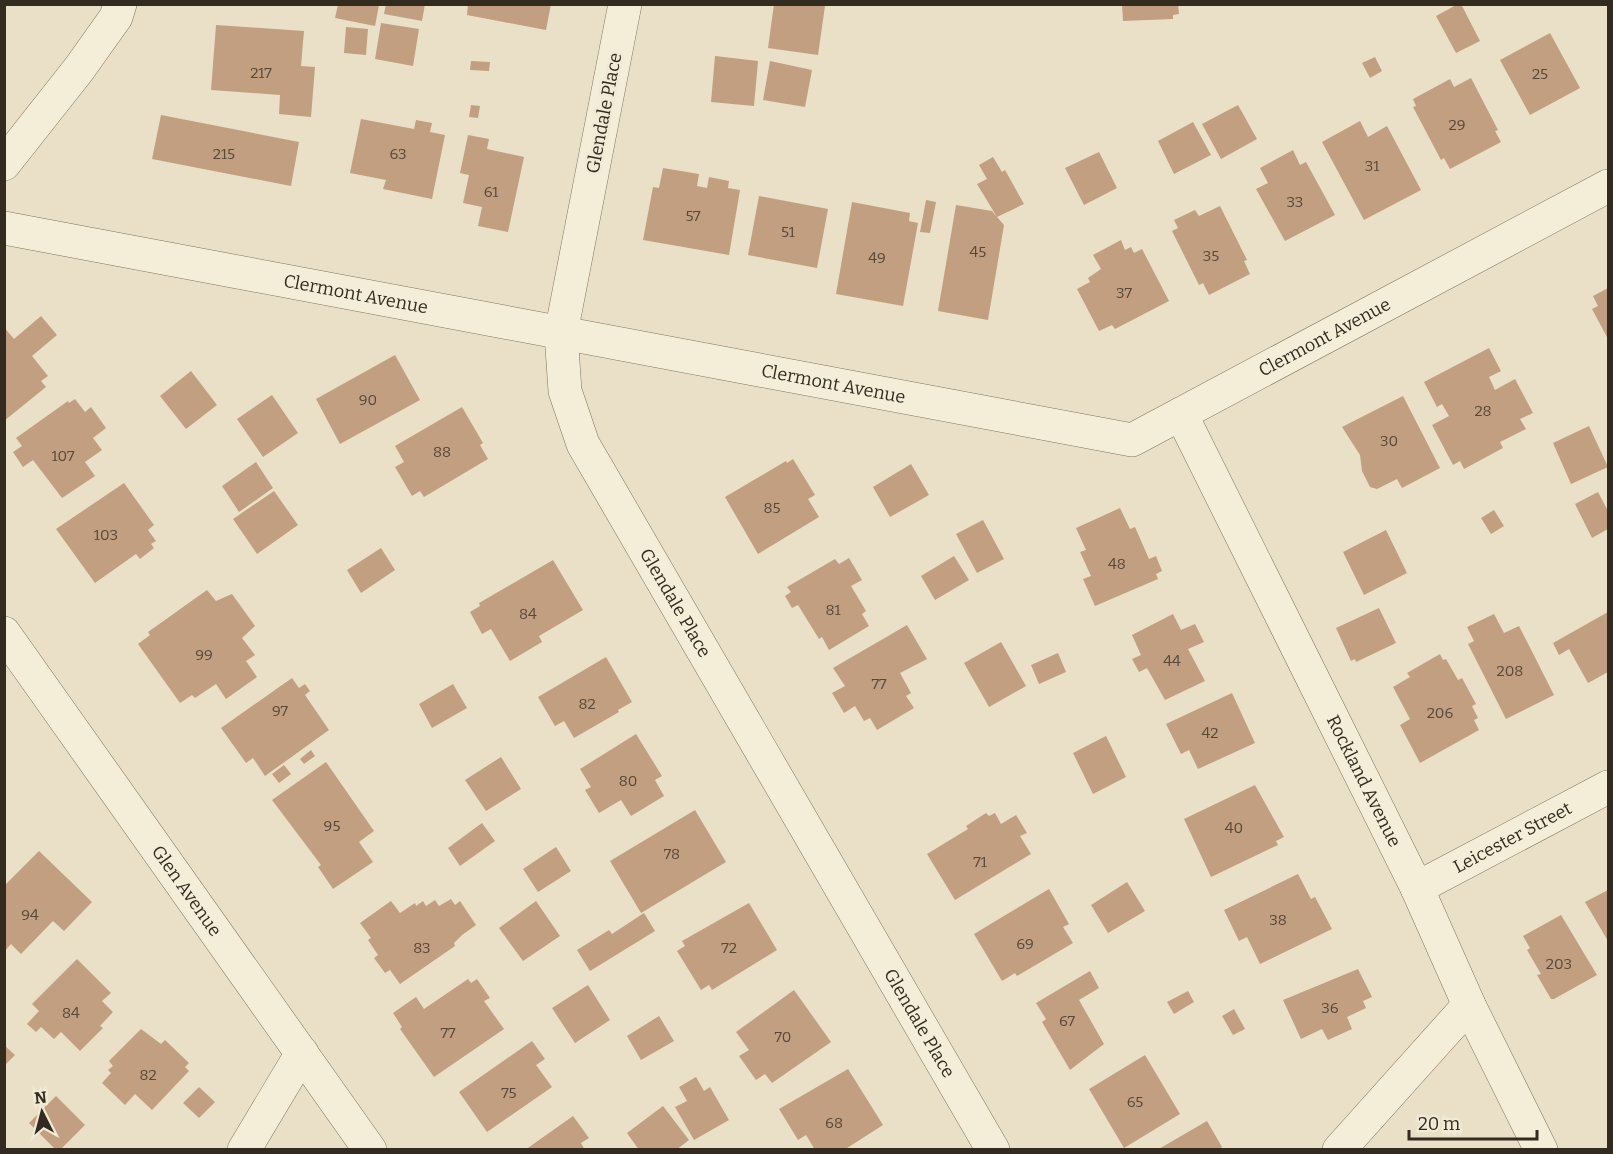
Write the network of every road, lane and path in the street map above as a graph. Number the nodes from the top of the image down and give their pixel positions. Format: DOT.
graph roads {
  1 [pos="120,4"];
  2 [pos="626,4"];
  3 [pos="4,164"];
  4 [pos="1608,186"];
  5 [pos="4,228"];
  6 [pos="561,333"];
  7 [pos="1181,414"];
  8 [pos="4,633"];
  9 [pos="1608,787"];
  10 [pos="1417,888"];
  11 [pos="1469,1005"];
  12 [pos="302,1053"];
  13 [pos="244,1149"];
  14 [pos="370,1149"];
  15 [pos="993,1149"];
  16 [pos="1339,1149"];
  17 [pos="1541,1149"];
  1 -- 3 [label="street"];
  2 -- 6 [label="street, Glendale Place"];
  4 -- 7 [label="street, Clermont Avenue"];
  5 -- 6 [label="street, Clermont Avenue"];
  6 -- 7 [label="street, Clermont Avenue"];
  6 -- 15 [label="street, Glendale Place"];
  7 -- 10 [label="street, Rockland Avenue"];
  8 -- 12 [label="street, Glen Avenue"];
  9 -- 10 [label="street, Leicester Street"];
  10 -- 11 [label="street, Rockland Avenue"];
  11 -- 16 [label="street"];
  11 -- 17 [label="street, Rockland Avenue"];
  12 -- 13 [label="street"];
  12 -- 14 [label="street, Glen Avenue"];
}
